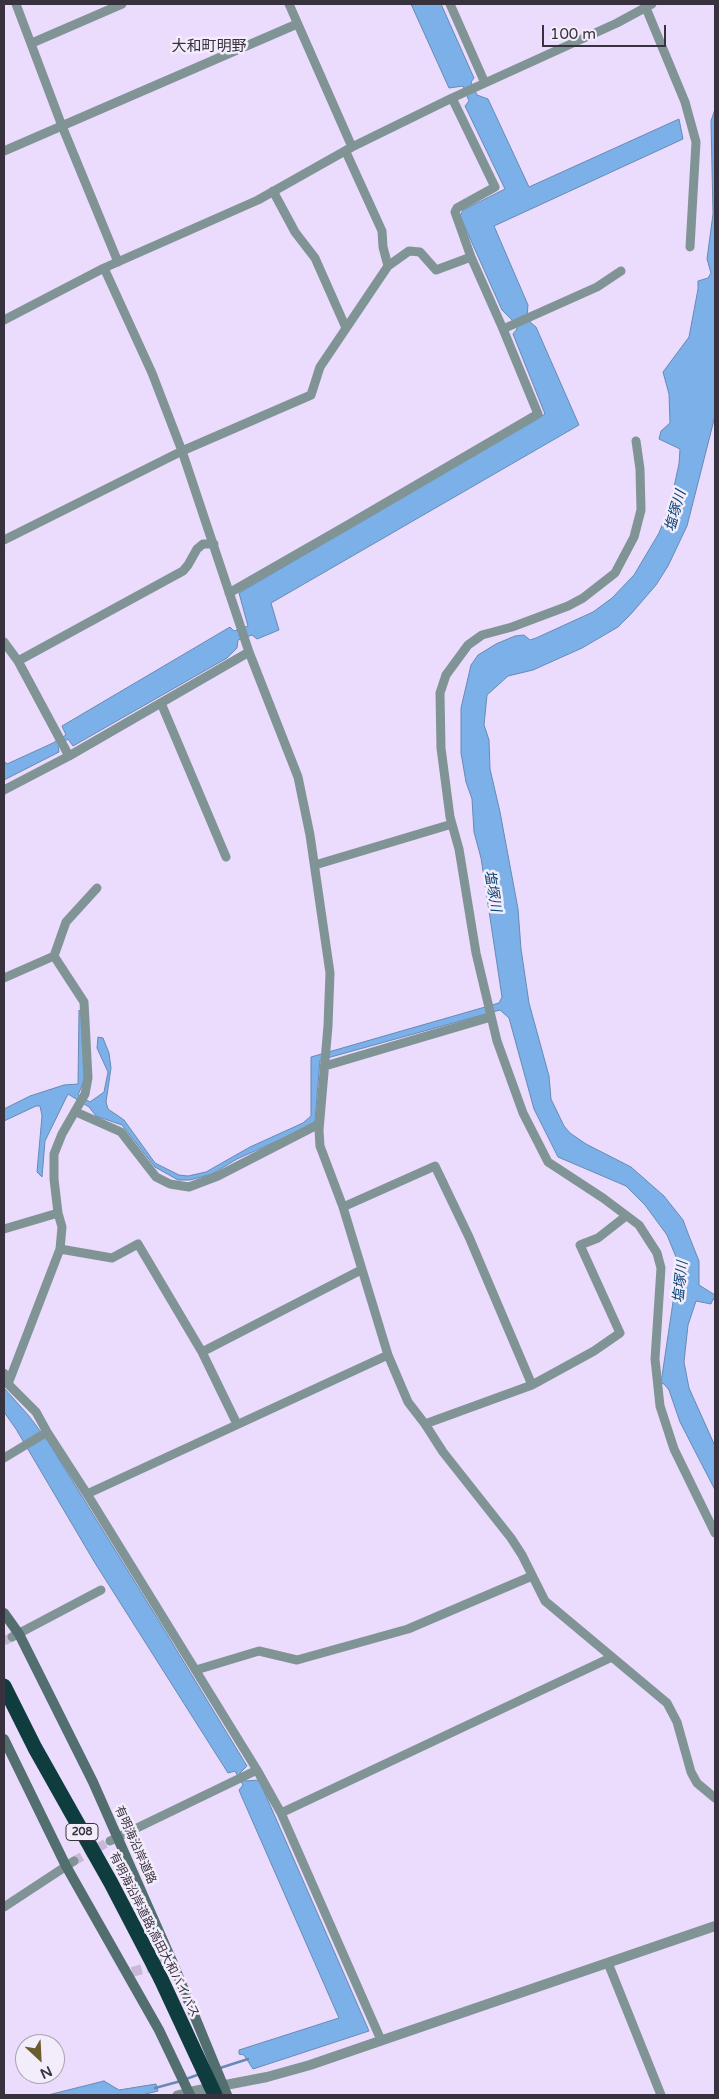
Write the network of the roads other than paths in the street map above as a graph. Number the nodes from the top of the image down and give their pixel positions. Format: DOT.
graph roads {
  1 [pos="16,4"];
  2 [pos="122,4"];
  3 [pos="288,4"];
  4 [pos="450,4"];
  5 [pos="649,6"];
  6 [pos="297,24"];
  7 [pos="32,43"];
  8 [pos="482,85"];
  9 [pos="452,98"];
  10 [pos="62,126"];
  11 [pos="349,149"];
  12 [pos="4,151"];
  13 [pos="273,191"];
  14 [pos="690,247"];
  15 [pos="471,256"];
  16 [pos="118,262"];
  17 [pos="388,266"];
  18 [pos="104,268"];
  19 [pos="621,271"];
  20 [pos="4,320"];
  21 [pos="507,327"];
  22 [pos="346,328"];
  23 [pos="636,441"];
  24 [pos="182,451"];
  25 [pos="4,540"];
  26 [pos="214,544"];
  27 [pos="229,593"];
  28 [pos="4,642"];
  29 [pos="247,648"];
  30 [pos="18,661"];
  31 [pos="161,703"];
  32 [pos="68,752"];
  33 [pos="4,790"];
  34 [pos="452,824"];
  35 [pos="226,857"];
  36 [pos="315,865"];
  37 [pos="97,888"];
  38 [pos="54,956"];
  39 [pos="4,978"];
  40 [pos="491,1017"];
  41 [pos="325,1066"];
  42 [pos="76,1112"];
  43 [pos="319,1124"];
  44 [pos="343,1208"];
  45 [pos="58,1213"];
  46 [pos="626,1216"];
  47 [pos="4,1229"];
  48 [pos="60,1249"];
  49 [pos="362,1270"];
  50 [pos="202,1352"];
  51 [pos="388,1356"];
  52 [pos="4,1373"];
  53 [pos="8,1384"];
  54 [pos="532,1386"];
  55 [pos="237,1424"];
  56 [pos="425,1424"];
  57 [pos="46,1432"];
  58 [pos="4,1458"];
  59 [pos="87,1494"];
  60 [pos="715,1533"];
  61 [pos="532,1576"];
  62 [pos="101,1590"];
  63 [pos="4,1613"];
  64 [pos="16,1635"];
  65 [pos="612,1657"];
  66 [pos="196,1670"];
  67 [pos="4,1686"];
  68 [pos="4,1740"];
  69 [pos="257,1770"];
  70 [pos="715,1798"];
  71 [pos="281,1813"];
  72 [pos="114,1839"];
  73 [pos="70,1864"];
  74 [pos="4,1908"];
  75 [pos="715,1926"];
  76 [pos="608,1963"];
  77 [pos="381,2040"];
  78 [pos="222,2092"];
  79 [pos="190,2094"];
  80 [pos="177,2095"];
  81 [pos="660,2095"];
  1 -- 7 [label="street"];
  2 -- 7 [label="street"];
  3 -- 6 [label="street"];
  4 -- 8 [label="street"];
  5 -- 8 [label="street"];
  5 -- 14 [label="street"];
  6 -- 10 [label="street"];
  6 -- 11 [label="street"];
  7 -- 10 [label="street"];
  8 -- 9 [label="street"];
  9 -- 11 [label="street"];
  9 -- 15 [label="street"];
  10 -- 12 [label="street"];
  10 -- 16 [label="street"];
  11 -- 13 [label="street"];
  11 -- 17 [label="street"];
  13 -- 16 [label="street"];
  13 -- 22 [label="street"];
  15 -- 17 [label="street"];
  15 -- 21 [label="street"];
  16 -- 18 [label="street"];
  17 -- 22 [label="street"];
  18 -- 20 [label="street"];
  18 -- 24 [label="street"];
  19 -- 21 [label="street"];
  21 -- 27 [label="street"];
  22 -- 24 [label="street"];
  23 -- 34 [label="street"];
  24 -- 25 [label="street"];
  24 -- 26 [label="street"];
  26 -- 27 [label="street"];
  26 -- 30 [label="street"];
  27 -- 29 [label="street"];
  28 -- 30 [label="street"];
  29 -- 31 [label="street"];
  29 -- 36 [label="street"];
  30 -- 32 [label="street"];
  31 -- 32 [label="street"];
  31 -- 35 [label="street"];
  32 -- 33 [label="street"];
  34 -- 36 [label="street"];
  34 -- 40 [label="street"];
  36 -- 41 [label="street"];
  37 -- 38 [label="street"];
  38 -- 39 [label="street"];
  38 -- 42 [label="street"];
  40 -- 41 [label="street"];
  40 -- 46 [label="street"];
  41 -- 43 [label="street"];
  42 -- 43 [label="street"];
  42 -- 45 [label="street"];
  43 -- 44 [label="street"];
  44 -- 49 [label="street"];
  44 -- 54 [label="street"];
  45 -- 47 [label="street"];
  45 -- 48 [label="street"];
  46 -- 54 [label="street"];
  46 -- 60 [label="street"];
  48 -- 50 [label="street"];
  48 -- 53 [label="street"];
  49 -- 50 [label="street"];
  49 -- 51 [label="street"];
  50 -- 55 [label="street"];
  51 -- 55 [label="street"];
  51 -- 56 [label="street"];
  52 -- 53 [label="street"];
  53 -- 57 [label="street"];
  54 -- 56 [label="street"];
  55 -- 59 [label="street"];
  56 -- 61 [label="street"];
  57 -- 58 [label="street"];
  57 -- 59 [label="street"];
  59 -- 66 [label="street"];
  61 -- 65 [label="street"];
  61 -- 66 [label="street"];
  62 -- 64 [label="street"];
  63 -- 64 [label="main road, 有明海沿岸道路"];
  64 -- 72 [label="main road, 有明海沿岸道路"];
  65 -- 70 [label="street"];
  65 -- 71 [label="street"];
  66 -- 69 [label="street"];
  67 -- 78 [label="highway, 有明海沿岸道路;高田大和バイパス / 208, bridge"];
  68 -- 73 [label="main road"];
  69 -- 71 [label="street"];
  69 -- 72 [label="street"];
  71 -- 77 [label="street"];
  72 -- 78 [label="main road, 有明海沿岸道路"];
  73 -- 74 [label="street"];
  73 -- 79 [label="main road"];
  75 -- 76 [label="street"];
  76 -- 77 [label="street"];
  76 -- 81 [label="street"];
  77 -- 78 [label="street"];
  78 -- 79 [label="street"];
  79 -- 80 [label="street"];
}
